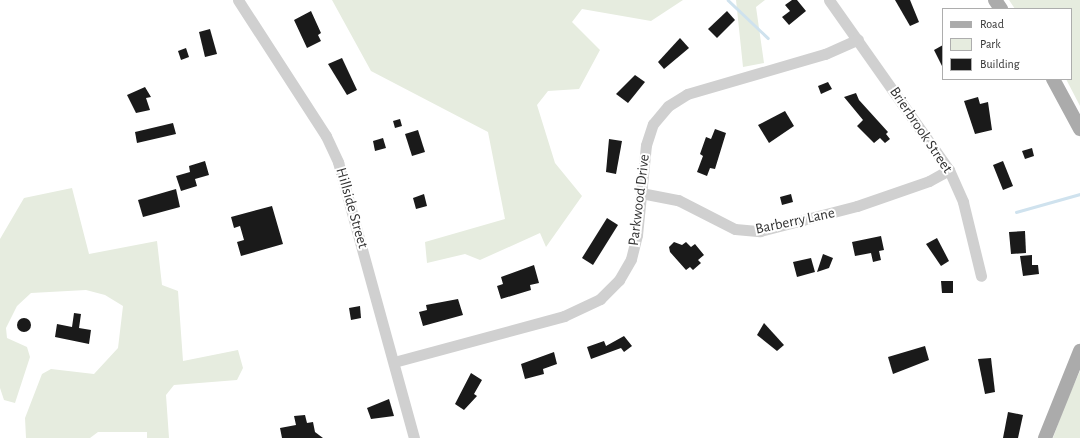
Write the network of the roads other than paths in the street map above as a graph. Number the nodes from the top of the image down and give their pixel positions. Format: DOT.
graph roads {
  1 [pos="238,0"];
  2 [pos="829,0"];
  3 [pos="995,0"];
  4 [pos="1001,8"];
  5 [pos="858,39"];
  6 [pos="1054,80"];
  7 [pos="1080,130"];
  8 [pos="949,170"];
  9 [pos="641,193"];
  10 [pos="981,276"];
  11 [pos="1080,351"];
  12 [pos="394,362"];
  13 [pos="414,438"];
  14 [pos="1044,438"];
  1 -- 12 [label="street, Hillside Street"];
  2 -- 5 [label="street, Brierbrook Street"];
  3 -- 4 [label="main road"];
  5 -- 8 [label="street, Brierbrook Street"];
  5 -- 9 [label="street, Parkwood Drive"];
  6 -- 7 [label="main road"];
  8 -- 9 [label="street, Barberry Lane"];
  8 -- 10 [label="street, Brierbrook Street"];
  9 -- 12 [label="street, Parkwood Drive"];
  11 -- 14 [label="main road"];
  12 -- 13 [label="street, Hillside Street"];
}
